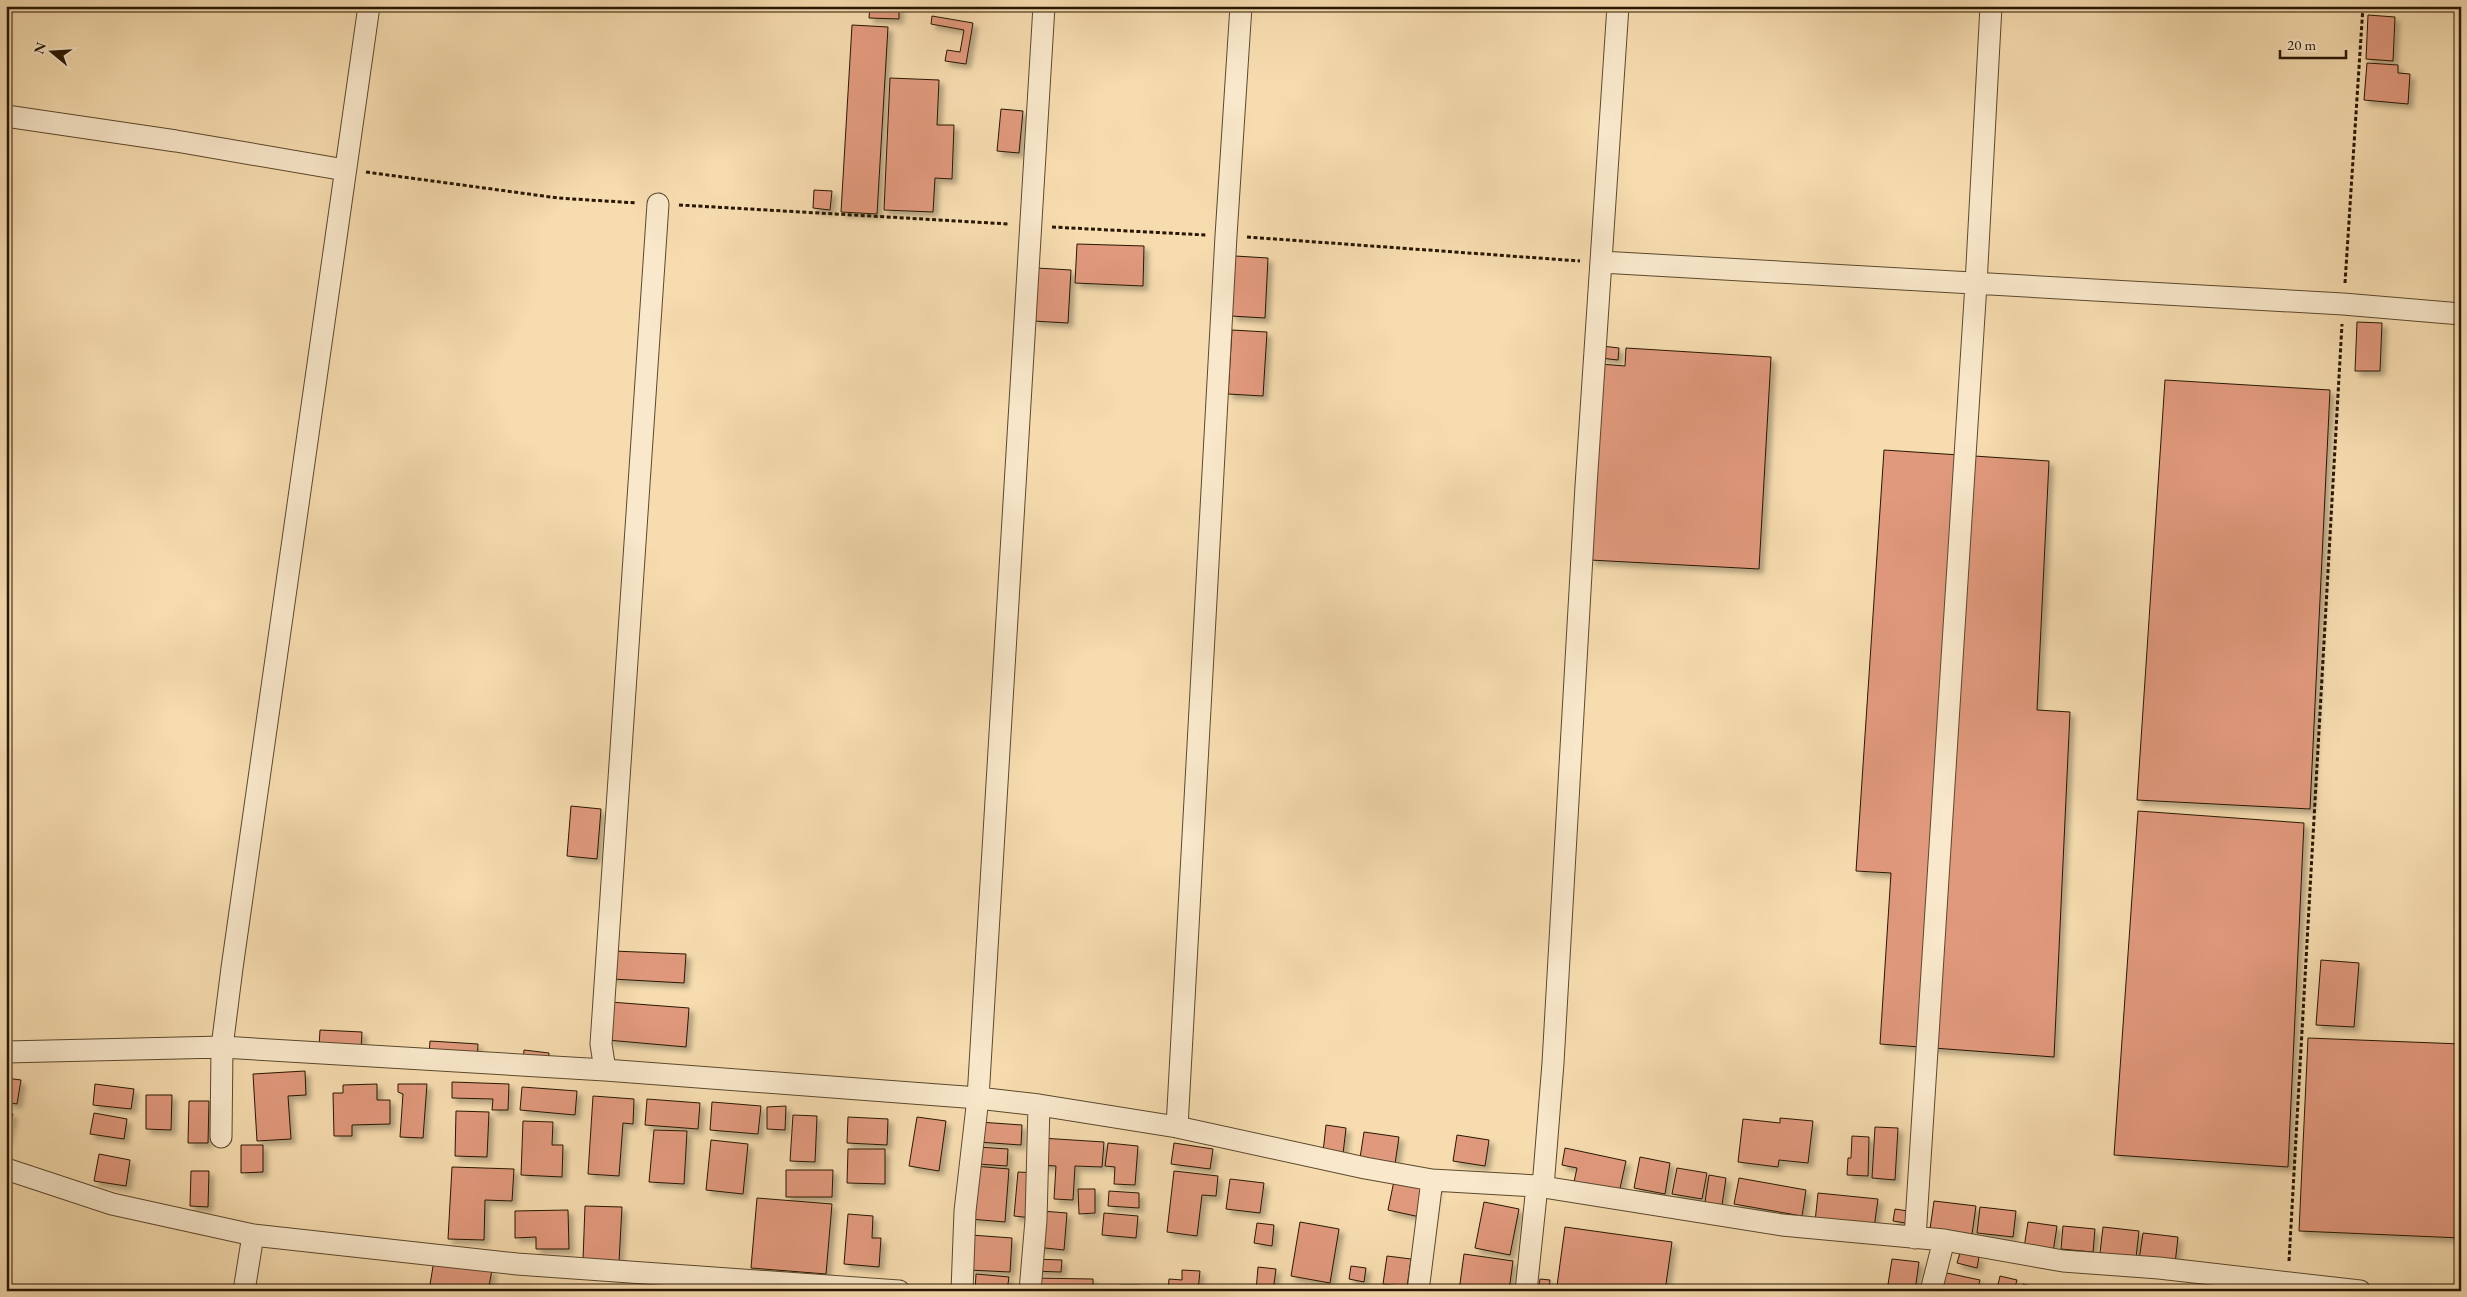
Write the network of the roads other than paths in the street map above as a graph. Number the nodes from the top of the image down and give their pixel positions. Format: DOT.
graph roads {
  1 [pos="369,6"];
  2 [pos="1044,6"];
  3 [pos="1241,6"];
  4 [pos="1618,6"];
  5 [pos="1991,6"];
  6 [pos="6,116"];
  7 [pos="345,170"];
  8 [pos="658,204"];
  9 [pos="1601,262"];
  10 [pos="1976,284"];
  11 [pos="2461,314"];
  12 [pos="222,1047"];
  13 [pos="6,1052"];
  14 [pos="605,1070"];
  15 [pos="978,1098"];
  16 [pos="1039,1104"];
  17 [pos="1177,1126"];
  18 [pos="221,1137"];
  19 [pos="6,1169"];
  20 [pos="1432,1180"];
  21 [pos="1540,1186"];
  22 [pos="253,1235"];
  23 [pos="1914,1238"];
  24 [pos="1944,1240"];
  25 [pos="244,1291"];
  26 [pos="899,1291"];
  27 [pos="962,1291"];
  28 [pos="1030,1291"];
  29 [pos="1418,1291"];
  30 [pos="1526,1291"];
  31 [pos="1931,1291"];
  32 [pos="2360,1291"];
  1 -- 7 [label="street"];
  2 -- 15 [label="street"];
  3 -- 17 [label="street"];
  4 -- 9 [label="street"];
  5 -- 10 [label="street"];
  6 -- 7 [label="street"];
  7 -- 12 [label="street"];
  8 -- 14 [label="street"];
  9 -- 10 [label="street"];
  9 -- 21 [label="street"];
  10 -- 11 [label="street"];
  10 -- 23 [label="street"];
  12 -- 13 [label="street"];
  12 -- 14 [label="street"];
  12 -- 18 [label="street"];
  14 -- 15 [label="street"];
  15 -- 16 [label="street"];
  15 -- 27 [label="street"];
  16 -- 17 [label="street"];
  16 -- 28 [label="street"];
  17 -- 20 [label="street"];
  19 -- 22 [label="street"];
  20 -- 21 [label="street"];
  20 -- 29 [label="street"];
  21 -- 23 [label="street"];
  21 -- 30 [label="street"];
  22 -- 25 [label="street"];
  22 -- 26 [label="street"];
  23 -- 24 [label="street"];
  24 -- 31 [label="street"];
  24 -- 32 [label="street"];
}
